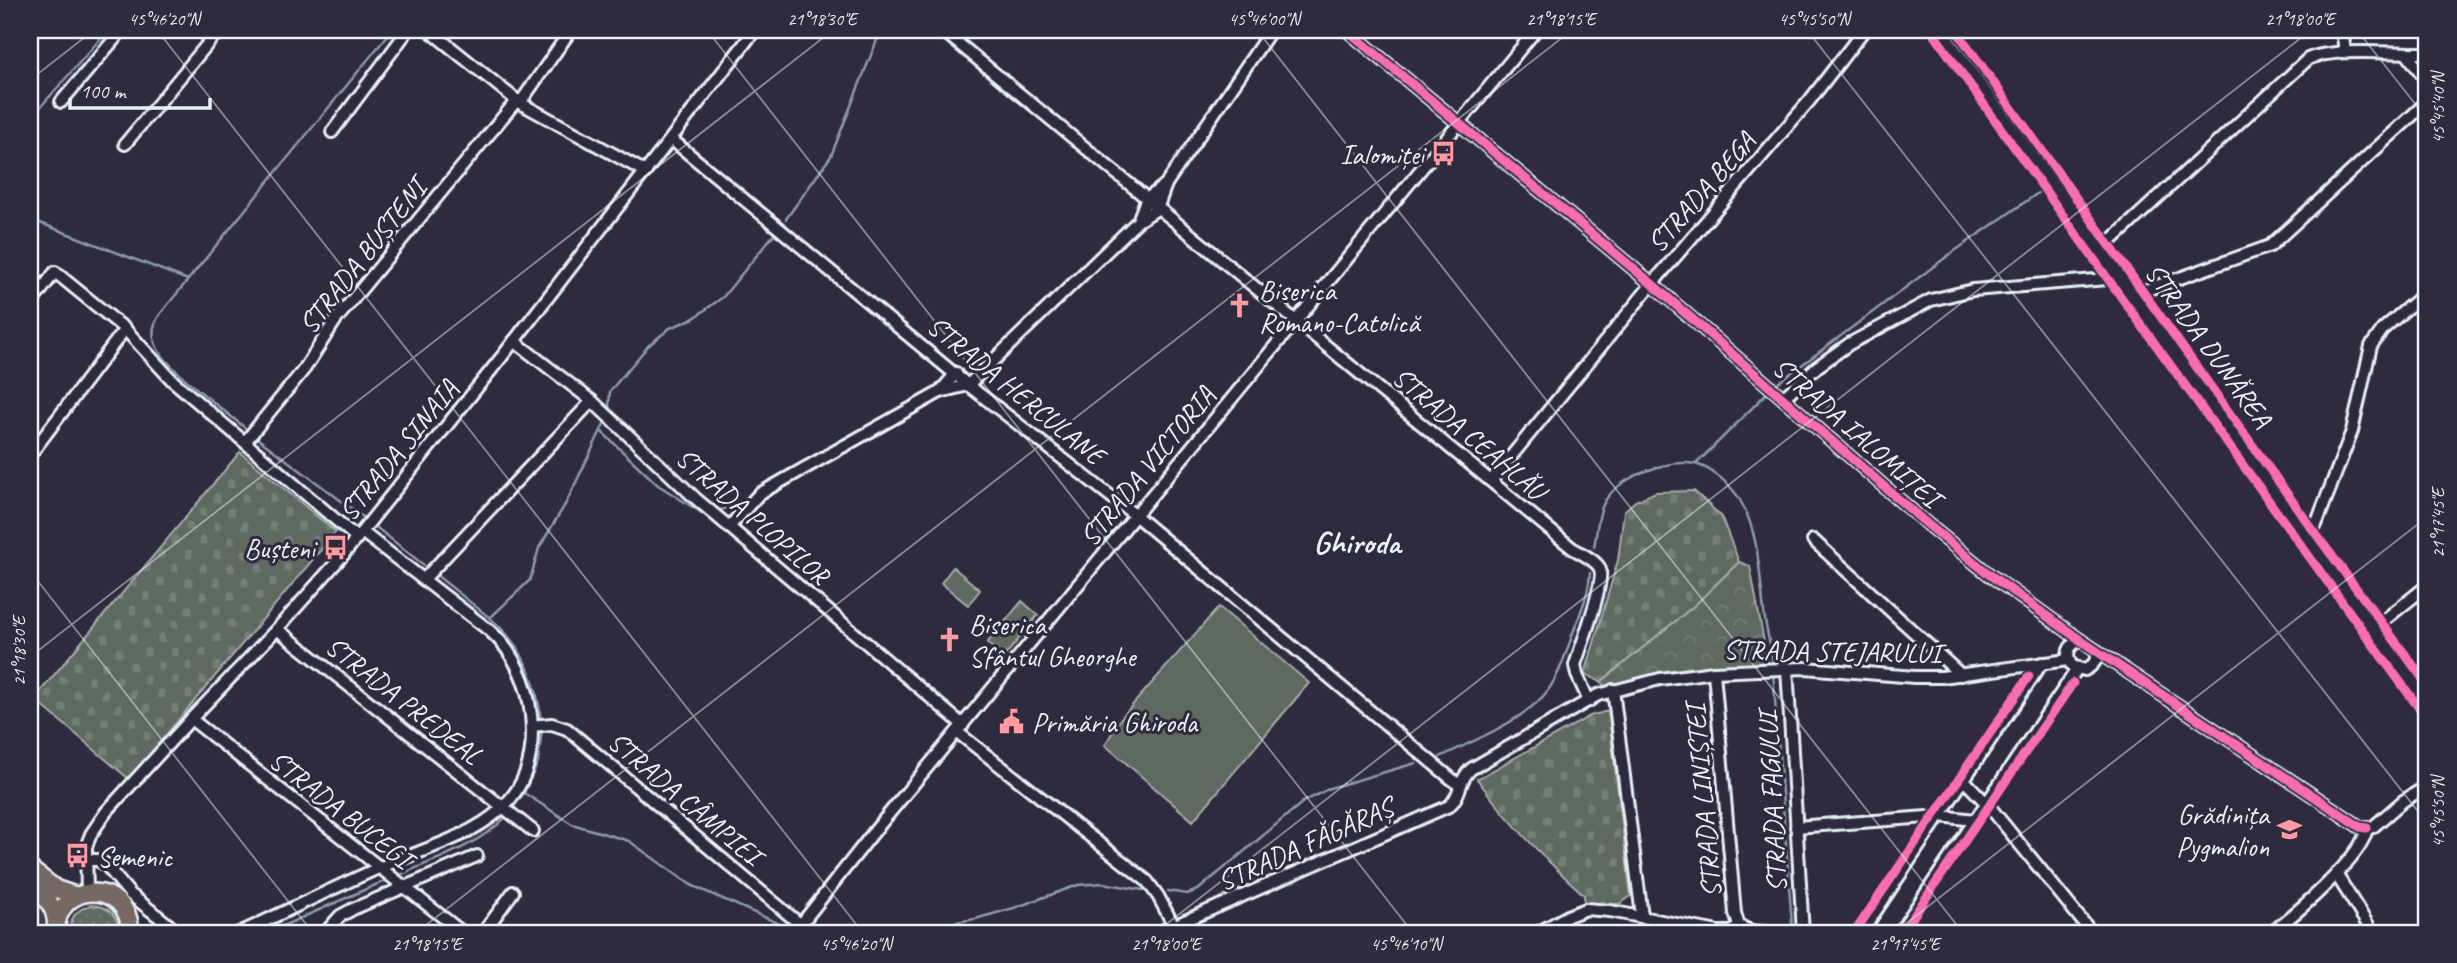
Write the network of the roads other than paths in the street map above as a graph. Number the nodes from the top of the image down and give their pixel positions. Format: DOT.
graph roads {
  1 [pos="122,30"];
  2 [pos="219,30"];
  3 [pos="408,30"];
  4 [pos="429,30"];
  5 [pos="571,30"];
  6 [pos="755,30"];
  7 [pos="942,30"];
  8 [pos="1271,30"];
  9 [pos="1347,30"];
  10 [pos="1536,30"];
  11 [pos="1864,30"];
  12 [pos="1941,30"];
  13 [pos="2343,30"];
  14 [pos="2346,52"];
  15 [pos="2427,53"];
  16 [pos="2401,54"];
  17 [pos="2427,81"];
  18 [pos="61,102"];
  19 [pos="518,102"];
  20 [pos="2427,102"];
  21 [pos="1459,122"];
  22 [pos="332,132"];
  23 [pos="671,139"];
  24 [pos="125,144"];
  25 [pos="646,172"];
  26 [pos="1152,204"];
  27 [pos="2100,251"];
  28 [pos="2120,278"];
  29 [pos="1652,284"];
  30 [pos="2427,292"];
  31 [pos="2132,295"];
  32 [pos="30,305"];
  33 [pos="1296,320"];
  34 [pos="125,329"];
  35 [pos="514,341"];
  36 [pos="962,379"];
  37 [pos="940,392"];
  38 [pos="1776,392"];
  39 [pos="592,401"];
  40 [pos="245,442"];
  41 [pos="30,454"];
  42 [pos="1490,481"];
  43 [pos="1136,516"];
  44 [pos="729,527"];
  45 [pos="362,532"];
  46 [pos="2307,538"];
  47 [pos="1813,540"];
  48 [pos="426,577"];
  49 [pos="2427,586"];
  50 [pos="277,629"];
  51 [pos="2373,629"];
  52 [pos="2080,640"];
  53 [pos="2097,651"];
  54 [pos="2068,660"];
  55 [pos="2042,663"];
  56 [pos="1784,668"];
  57 [pos="2077,669"];
  58 [pos="1714,672"];
  59 [pos="1961,675"];
  60 [pos="1613,690"];
  61 [pos="1589,701"];
  62 [pos="2427,702"];
  63 [pos="191,719"];
  64 [pos="538,725"];
  65 [pos="960,729"];
  66 [pos="1964,780"];
  67 [pos="1460,786"];
  68 [pos="2425,789"];
  69 [pos="1987,803"];
  70 [pos="508,811"];
  71 [pos="1940,816"];
  72 [pos="1975,820"];
  73 [pos="1796,827"];
  74 [pos="2367,828"];
  75 [pos="533,831"];
  76 [pos="477,856"];
  77 [pos="86,860"];
  78 [pos="30,869"];
  79 [pos="382,872"];
  80 [pos="2336,874"];
  81 [pos="30,884"];
  82 [pos="400,885"];
  83 [pos="513,892"];
  84 [pos="82,894"];
  85 [pos="1642,916"];
  86 [pos="1174,926"];
  87 [pos="797,929"];
  88 [pos="56,930"];
  89 [pos="1735,931"];
  90 [pos="130,933"];
  91 [pos="179,933"];
  92 [pos="239,933"];
  93 [pos="325,933"];
  94 [pos="463,933"];
  95 [pos="483,933"];
  96 [pos="1157,933"];
  97 [pos="1537,933"];
  98 [pos="1773,933"];
  99 [pos="1802,933"];
  100 [pos="1861,933"];
  101 [pos="1899,933"];
  102 [pos="2092,933"];
  103 [pos="2270,933"];
  104 [pos="2372,933"];
  1 -- 18 [label="street"];
  2 -- 24 [label="street"];
  3 -- 22 [label="street"];
  4 -- 19 [label="street"];
  5 -- 19 [label="street, STRADA BUȘTENI"];
  6 -- 23 [label="street, STRADA SINAIA"];
  7 -- 26 [label="street, STRADA CEAHLĂU"];
  8 -- 26 [label="street"];
  9 -- 21 [label="street, STRADA IALOMIȚEI"];
  10 -- 21 [label="street, STRADA VICTORIA"];
  11 -- 29 [label="street, STRADA BEGA"];
  12 -- 27 [label="street, STRADA DUNĂREA"];
  13 -- 14 [label="street"];
  14 -- 16 [label="street"];
  14 -- 27 [label="street"];
  15 -- 16 [label="street"];
  16 -- 17 [label="street"];
  19 -- 25 [label="street"];
  19 -- 40 [label="street, STRADA BUȘTENI"];
  20 -- 31 [label="street"];
  21 -- 29 [label="street, STRADA IALOMIȚEI"];
  21 -- 33 [label="street, STRADA VICTORIA"];
  23 -- 25 [label="street, STRADA SINAIA"];
  23 -- 36 [label="street, STRADA HERCULANE"];
  25 -- 35 [label="street, STRADA SINAIA"];
  26 -- 33 [label="street, STRADA CEAHLĂU"];
  26 -- 36 [label="street"];
  27 -- 28 [label="street, STRADA DUNĂREA"];
  28 -- 31 [label="street, STRADA DUNĂREA"];
  28 -- 38 [label="street"];
  29 -- 38 [label="street, STRADA IALOMIȚEI"];
  29 -- 42 [label="street, STRADA BEGA"];
  30 -- 46 [label="street"];
  31 -- 46 [label="street, STRADA DUNĂREA"];
  32 -- 34 [label="street, STRADA PREDEAL"];
  33 -- 42 [label="street, STRADA CEAHLĂU"];
  33 -- 43 [label="street, STRADA VICTORIA"];
  34 -- 40 [label="street, STRADA PREDEAL"];
  34 -- 41 [label="street"];
  35 -- 39 [label="street, STRADA PLOPILOR"];
  35 -- 45 [label="street, STRADA SINAIA"];
  36 -- 37 [label="street"];
  36 -- 37 [label="street"];
  36 -- 43 [label="street, STRADA HERCULANE"];
  37 -- 44 [label="street"];
  38 -- 52 [label="street, STRADA IALOMIȚEI"];
  39 -- 44 [label="street, STRADA PLOPILOR"];
  39 -- 48 [label="street"];
  40 -- 45 [label="street, STRADA PREDEAL"];
  42 -- 61 [label="street, STRADA CEAHLĂU"];
  43 -- 65 [label="street, STRADA VICTORIA"];
  43 -- 67 [label="street, STRADA HERCULANE"];
  44 -- 65 [label="street, STRADA PLOPILOR"];
  45 -- 48 [label="street, STRADA PREDEAL"];
  45 -- 50 [label="street, STRADA SINAIA"];
  46 -- 51 [label="street, STRADA DUNĂREA"];
  47 -- 59 [label="street"];
  48 -- 64 [label="street, STRADA PREDEAL"];
  49 -- 51 [label="street"];
  50 -- 63 [label="street, STRADA SINAIA"];
  50 -- 70 [label="street, STRADA PREDEAL"];
  51 -- 62 [label="street, STRADA DUNĂREA"];
  52 -- 53 [label="street, STRADA IALOMIȚEI"];
  52 -- 54 [label="street"];
  53 -- 57 [label="street"];
  53 -- 74 [label="street, STRADA IALOMIȚEI"];
  54 -- 55 [label="street, STRADA STEJARULUI"];
  54 -- 57 [label="street"];
  55 -- 59 [label="street, STRADA STEJARULUI"];
  55 -- 66 [label="street"];
  56 -- 58 [label="street, STRADA STEJARULUI"];
  56 -- 59 [label="street, STRADA STEJARULUI"];
  56 -- 73 [label="street, STRADA FAGULUI"];
  57 -- 69 [label="street"];
  58 -- 60 [label="street, STRADA STEJARULUI"];
  58 -- 89 [label="street, STRADA LINIȘTEI"];
  60 -- 61 [label="street, STRADA STEJARULUI"];
  60 -- 85 [label="street"];
  61 -- 67 [label="street, STRADA STEJARULUI"];
  63 -- 77 [label="street, STRADA SINAIA"];
  63 -- 79 [label="street, STRADA BUCEGI"];
  64 -- 70 [label="street, STRADA PREDEAL"];
  64 -- 87 [label="street, STRADA CÂMPIEI"];
  65 -- 86 [label="street, STRADA PLOPILOR"];
  65 -- 87 [label="street, STRADA VICTORIA"];
  66 -- 69 [label="street"];
  66 -- 71 [label="street"];
  67 -- 86 [label="street, STRADA FĂGĂRAȘ"];
  68 -- 74 [label="street"];
  69 -- 72 [label="street"];
  69 -- 102 [label="street"];
  70 -- 75 [label="street, STRADA PREDEAL"];
  70 -- 79 [label="street"];
  71 -- 72 [label="street"];
  71 -- 73 [label="street"];
  71 -- 100 [label="street"];
  72 -- 101 [label="street"];
  73 -- 99 [label="street, STRADA FAGULUI"];
  74 -- 80 [label="street"];
  76 -- 82 [label="street"];
  77 -- 84 [label="street, STRADA SINAIA"];
  77 -- 91 [label="street"];
  78 -- 84 [label="highway"];
  79 -- 82 [label="street, STRADA BUCEGI"];
  79 -- 92 [label="street"];
  80 -- 103 [label="street"];
  80 -- 104 [label="street"];
  81 -- 88 [label="highway"];
  82 -- 93 [label="street"];
  82 -- 94 [label="street, STRADA BUCEGI"];
  83 -- 95 [label="street"];
  84 -- 88 [label="highway"];
  84 -- 90 [label="highway"];
  85 -- 89 [label="street"];
  85 -- 97 [label="street"];
  86 -- 96 [label="street, STRADA FĂGĂRAȘ"];
  89 -- 98 [label="street"];
}
